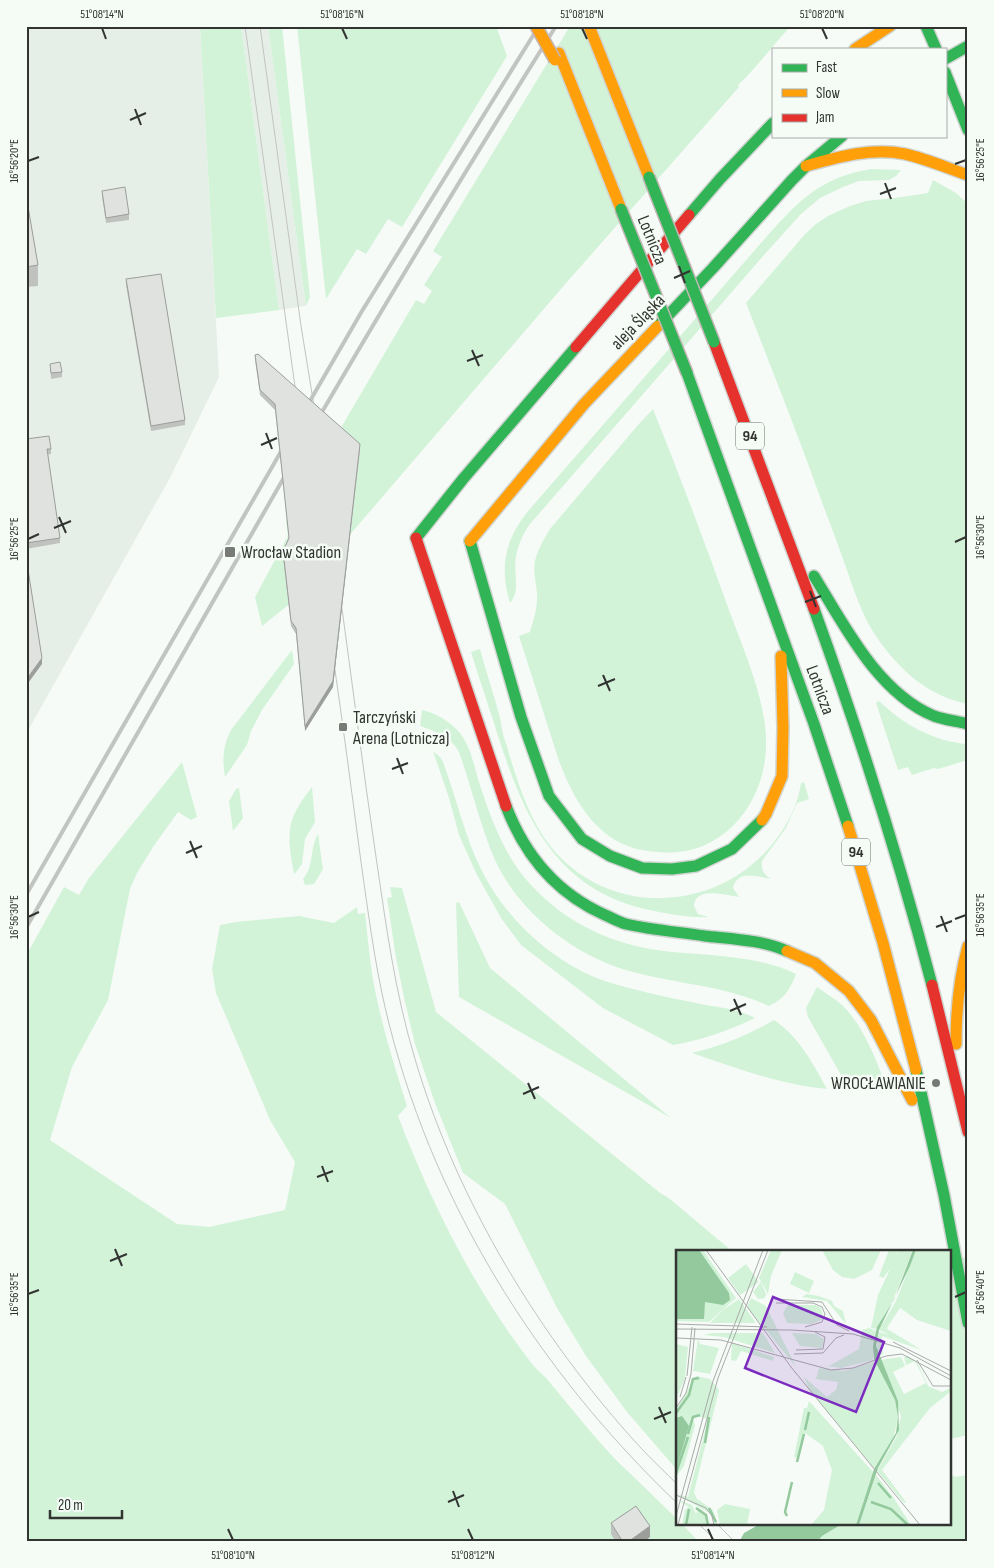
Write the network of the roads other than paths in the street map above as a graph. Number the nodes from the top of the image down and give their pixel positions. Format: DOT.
graph roads {
  1 [pos="536,26"];
  2 [pos="548,26"];
  3 [pos="589,26"];
  4 [pos="596,26"];
  5 [pos="890,26"];
  6 [pos="926,26"];
  7 [pos="968,46"];
  8 [pos="857,48"];
  9 [pos="936,48"];
  10 [pos="557,56"];
  11 [pos="946,58"];
  12 [pos="608,75"];
  13 [pos="946,75"];
  14 [pos="772,123"];
  15 [pos="968,130"];
  16 [pos="840,138"];
  17 [pos="806,166"];
  18 [pos="968,175"];
  19 [pos="785,530"];
  20 [pos="781,632"];
  21 [pos="968,724"];
  22 [pos="968,946"];
  23 [pos="955,1066"];
  24 [pos="968,1132"];
  25 [pos="935,1148"];
  26 [pos="968,1323"];
  1 -- 10 [label="main road, bridge"];
  2 -- 10 [label="main road"];
  3 -- 12 [label="main road, 94"];
  4 -- 12 [label="main road"];
  5 -- 8 [label="main road"];
  6 -- 9 [label="main road"];
  7 -- 11 [label="main road"];
  10 -- 20 [label="main road, Lotnicza / 94, bridge"];
  12 -- 19 [label="main road, Lotnicza / 94, bridge"];
  13 -- 15 [label="main road"];
  14 -- 25 [label="main road, aleja Śląska"];
  16 -- 17 [label="main road, aleja Śląska"];
  17 -- 18 [label="main road"];
  17 -- 20 [label="main road, aleja Śląska"];
  19 -- 21 [label="main road"];
  19 -- 23 [label="main road, Lotnicza / 94"];
  20 -- 25 [label="main road, Lotnicza / 94"];
  22 -- 23 [label="main road"];
  23 -- 24 [label="main road, Lotnicza / 94"];
  25 -- 26 [label="main road, Lotnicza / 94"];
}
